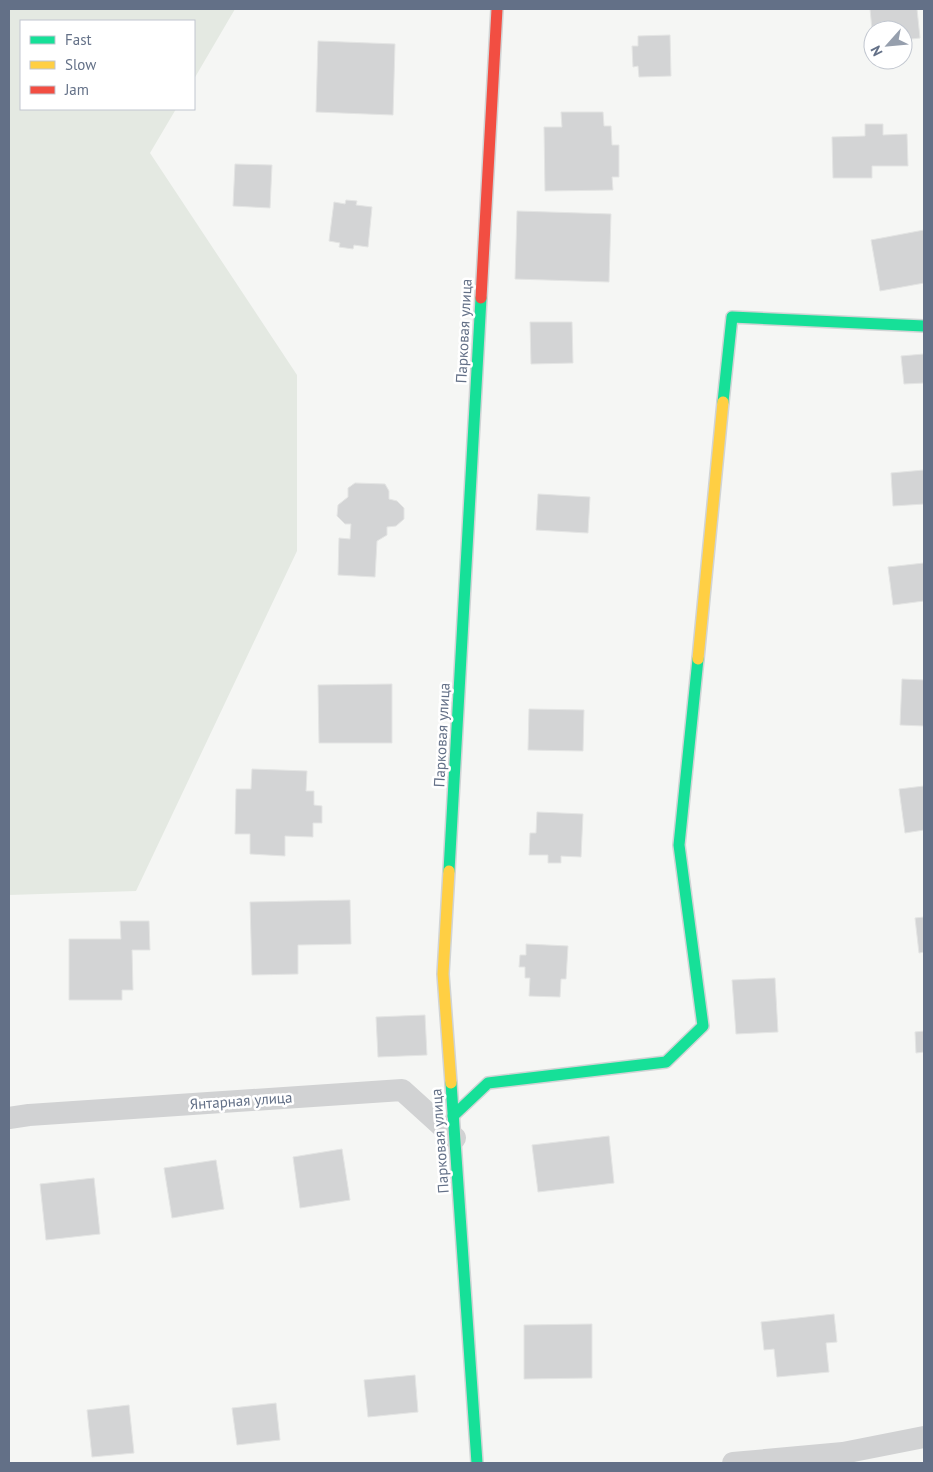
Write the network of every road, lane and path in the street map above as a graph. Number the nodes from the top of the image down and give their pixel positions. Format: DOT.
graph roads {
  1 [pos="497,9"];
  2 [pos="924,326"];
  3 [pos="9,1118"];
  4 [pos="454,1127"];
  5 [pos="924,1436"];
  6 [pos="843,1458"];
  7 [pos="478,1463"];
  8 [pos="733,1463"];
  1 -- 4 [label="street, Парковая улица"];
  2 -- 4 [label="street"];
  3 -- 4 [label="street, Янтарная улица"];
  4 -- 7 [label="street, Парковая улица"];
  5 -- 6 [label="street"];
  6 -- 8 [label="street"];
}
